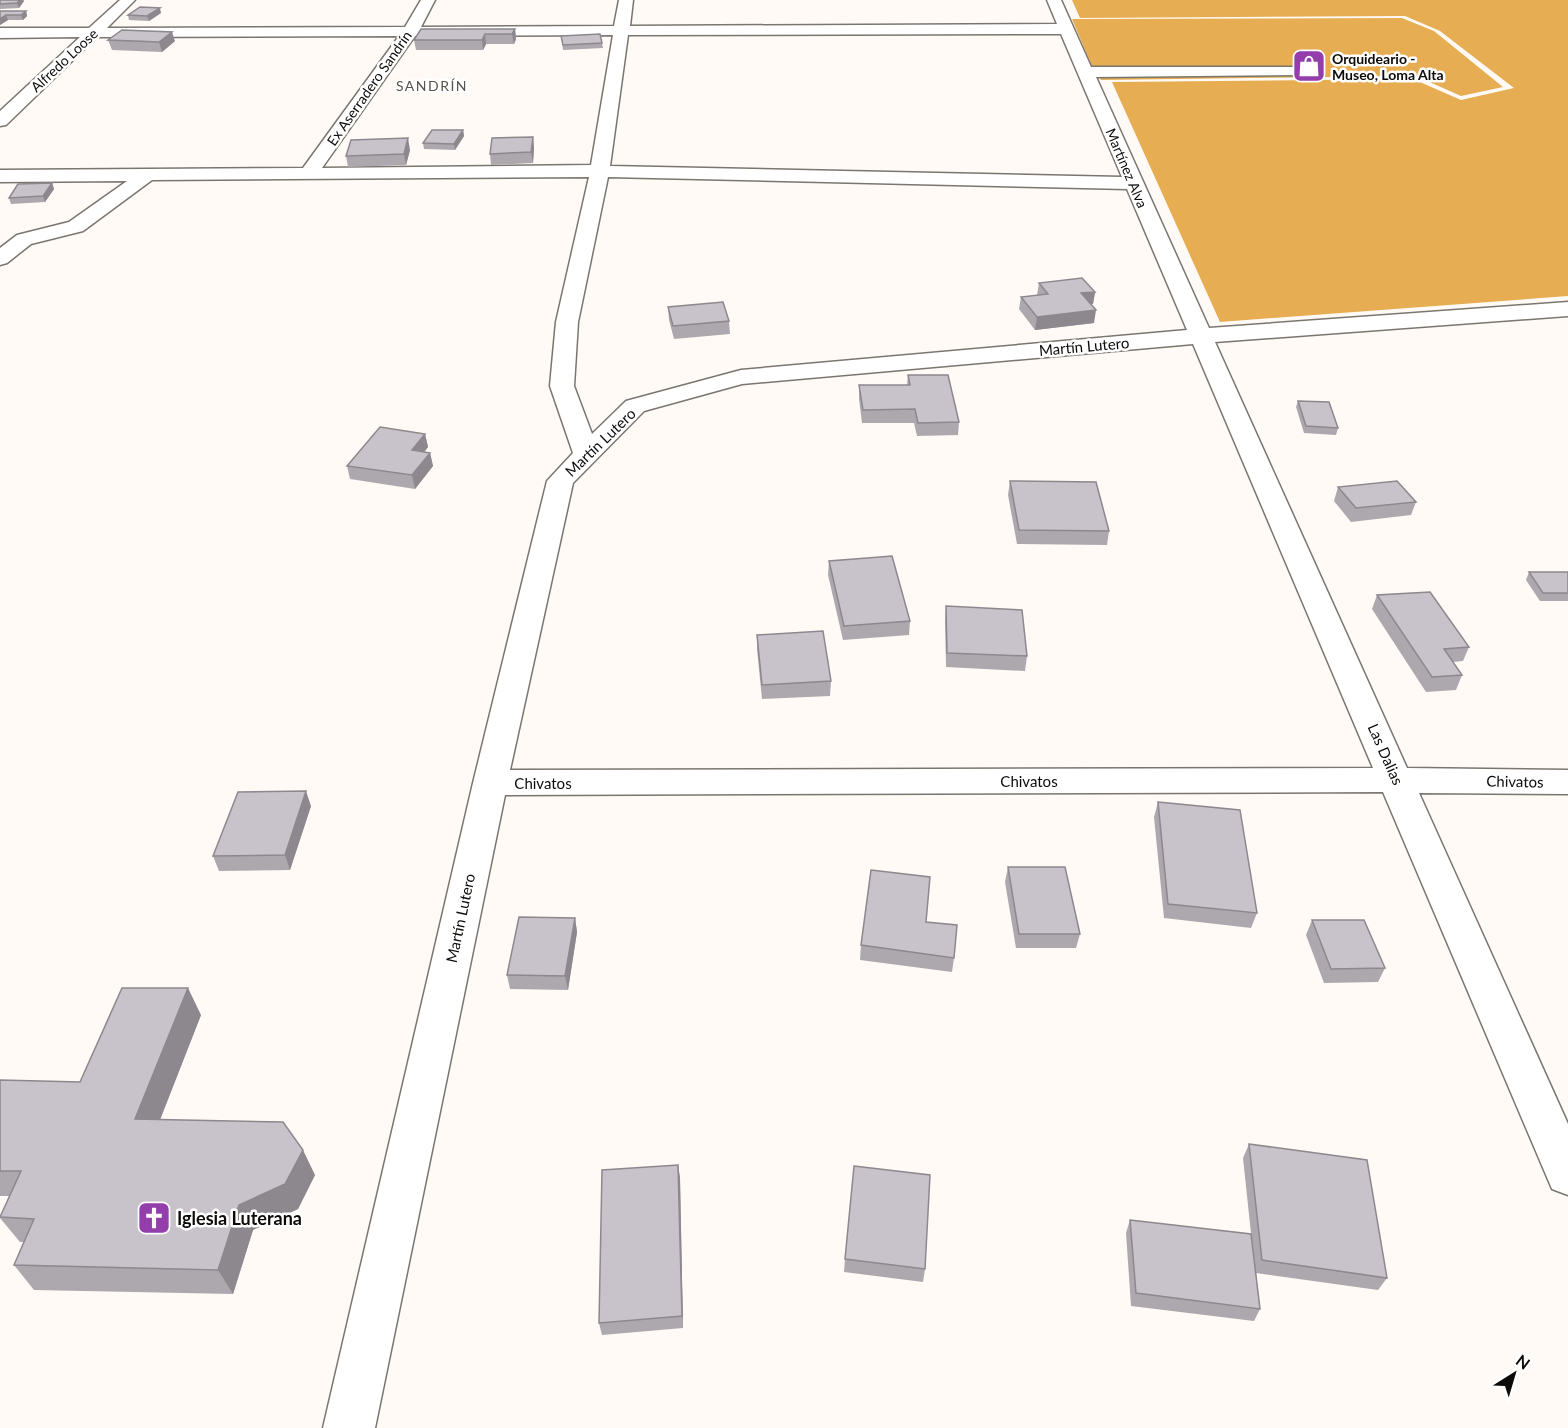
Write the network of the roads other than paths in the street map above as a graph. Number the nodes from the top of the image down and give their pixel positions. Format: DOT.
graph roads {
  1 [pos="128,0"];
  2 [pos="428,0"];
  3 [pos="626,0"];
  4 [pos="1054,0"];
  5 [pos="1067,28"];
  6 [pos="621,31"];
  7 [pos="94,32"];
  8 [pos="410,32"];
  9 [pos="0,33"];
  10 [pos="1305,70"];
  11 [pos="1085,72"];
  12 [pos="0,121"];
  13 [pos="600,171"];
  14 [pos="308,174"];
  15 [pos="0,176"];
  16 [pos="146,176"];
  17 [pos="1133,183"];
  18 [pos="0,259"];
  19 [pos="1568,309"];
  20 [pos="1199,336"];
  21 [pos="587,454"];
  22 [pos="1398,780"];
  23 [pos="1568,782"];
  24 [pos="490,783"];
  25 [pos="1568,1174"];
  26 [pos="349,1428"];
  1 -- 7 [label="street, Alfredo Loose"];
  2 -- 8 [label="street, Ex Aserradero Sandrín"];
  3 -- 6 [label="street"];
  4 -- 5 [label="street, Martínez Alva"];
  5 -- 6 [label="street"];
  5 -- 11 [label="street, Martínez Alva"];
  6 -- 8 [label="street"];
  6 -- 13 [label="street"];
  7 -- 8 [label="street"];
  7 -- 9 [label="street"];
  7 -- 12 [label="street, Alfredo Loose"];
  8 -- 14 [label="street, Ex Aserradero Sandrín"];
  10 -- 11 [label="street"];
  11 -- 17 [label="street, Martínez Alva"];
  13 -- 14 [label="street"];
  13 -- 17 [label="street"];
  13 -- 21 [label="street"];
  14 -- 16 [label="street"];
  15 -- 16 [label="street"];
  16 -- 18 [label="street"];
  17 -- 20 [label="street, Martínez Alva"];
  19 -- 20 [label="street, Martín Lutero"];
  20 -- 21 [label="street, Martín Lutero"];
  20 -- 22 [label="street, Las Dalias"];
  21 -- 24 [label="street, Martín Lutero"];
  22 -- 23 [label="street, Chivatos"];
  22 -- 24 [label="street, Chivatos"];
  22 -- 25 [label="street, Las Dalias"];
  24 -- 26 [label="street, Martín Lutero"];
}
